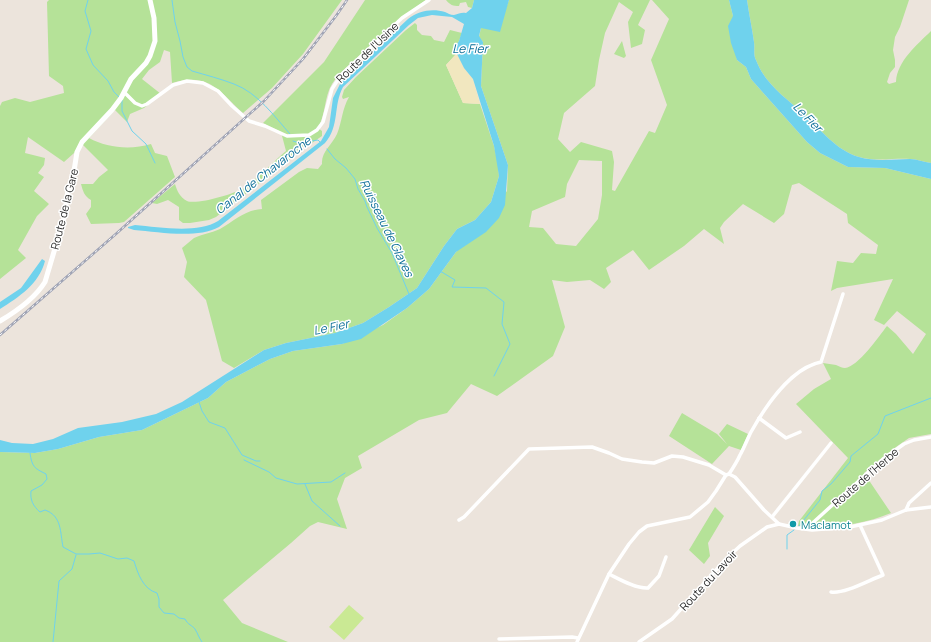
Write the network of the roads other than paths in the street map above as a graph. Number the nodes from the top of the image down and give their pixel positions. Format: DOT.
graph roads {
  1 [pos="150,0"];
  2 [pos="429,0"];
  3 [pos="124,92"];
  4 [pos="843,294"];
  5 [pos="0,321"];
  6 [pos="759,418"];
  7 [pos="800,432"];
  8 [pos="931,437"];
  9 [pos="831,443"];
  10 [pos="727,474"];
  11 [pos="931,482"];
  12 [pos="931,507"];
  13 [pos="906,510"];
  14 [pos="772,517"];
  15 [pos="459,520"];
  16 [pos="779,524"];
  17 [pos="860,525"];
  18 [pos="806,529"];
  19 [pos="666,557"];
  20 [pos="609,574"];
  21 [pos="831,592"];
  22 [pos="499,639"];
  23 [pos="577,640"];
  24 [pos="639,642"];
  1 -- 3 [label="street, Route de la Gare"];
  2 -- 3 [label="street, Route de l'Usine"];
  3 -- 5 [label="street, Route de la Gare"];
  4 -- 6 [label="street"];
  6 -- 7 [label="street"];
  6 -- 10 [label="street"];
  8 -- 18 [label="street, Route de l'Herbe"];
  9 -- 14 [label="street"];
  10 -- 14 [label="street"];
  10 -- 15 [label="street"];
  10 -- 20 [label="street"];
  11 -- 13 [label="street"];
  12 -- 13 [label="street"];
  13 -- 17 [label="street"];
  14 -- 16 [label="street"];
  16 -- 18 [label="street"];
  16 -- 24 [label="street, Route du Lavoir"];
  17 -- 18 [label="street"];
  17 -- 21 [label="street"];
  19 -- 20 [label="street"];
  20 -- 23 [label="street"];
  22 -- 23 [label="street"];
}
